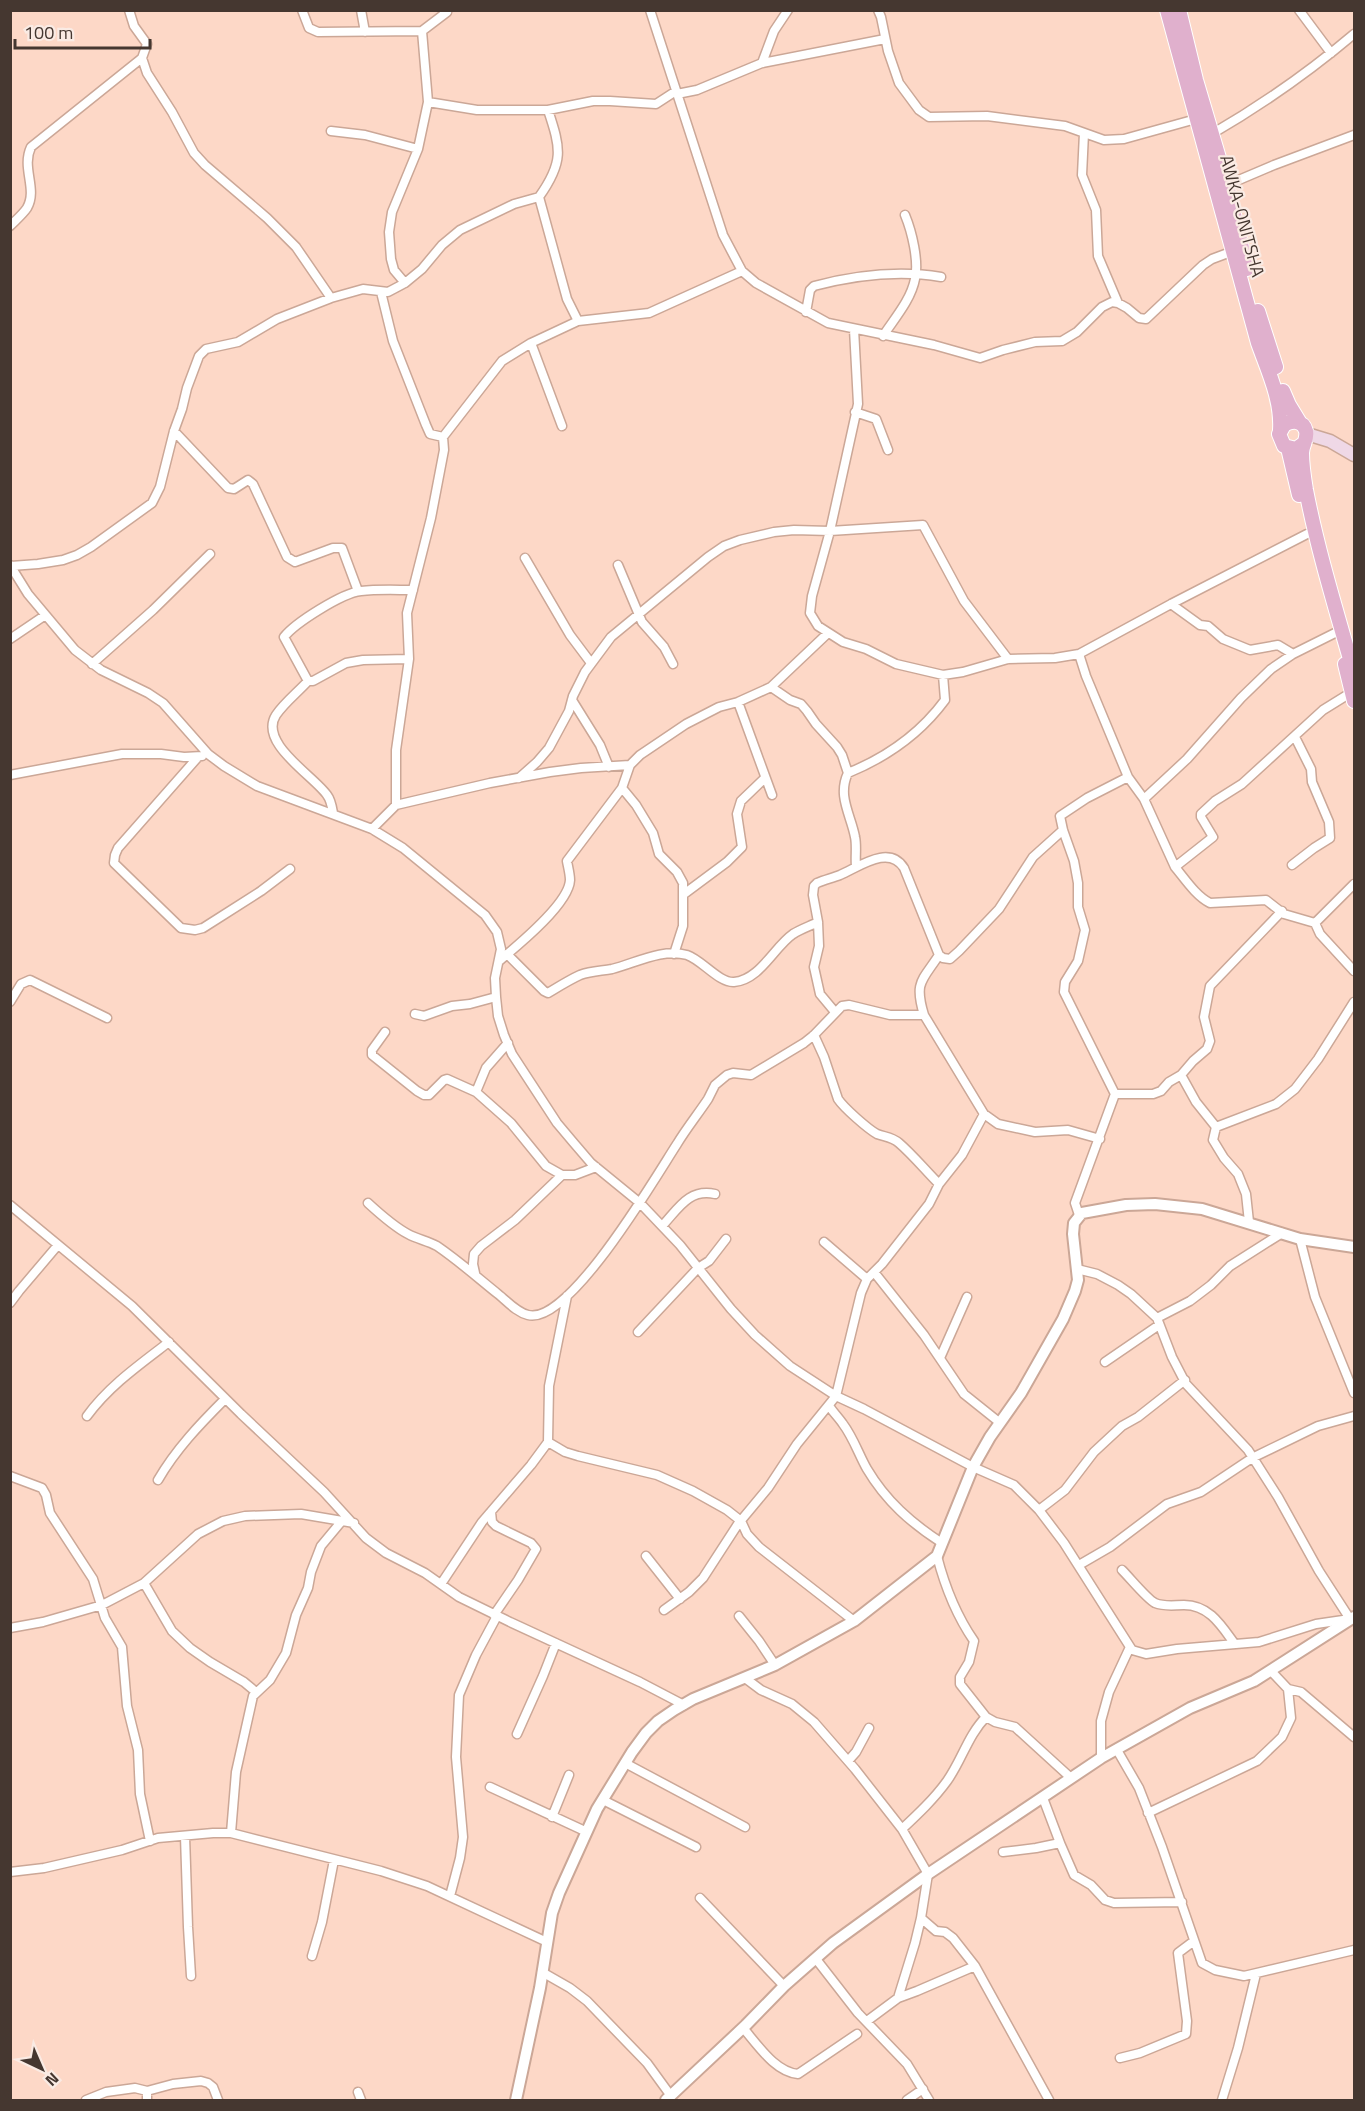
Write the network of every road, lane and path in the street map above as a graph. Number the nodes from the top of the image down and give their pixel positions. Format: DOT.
graph roads {
  1 [pos="129,10"];
  2 [pos="302,10"];
  3 [pos="361,10"];
  4 [pos="650,10"];
  5 [pos="788,10"];
  6 [pos="878,10"];
  7 [pos="1167,10"];
  8 [pos="1179,10"];
  9 [pos="1299,10"];
  10 [pos="448,13"];
  11 [pos="422,31"];
  12 [pos="365,32"];
  13 [pos="1354,34"];
  14 [pos="885,39"];
  15 [pos="1331,54"];
  16 [pos="142,58"];
  17 [pos="762,63"];
  18 [pos="677,92"];
  19 [pos="428,102"];
  20 [pos="548,110"];
  21 [pos="1197,119"];
  22 [pos="331,131"];
  23 [pos="1084,133"];
  24 [pos="1354,135"];
  25 [pos="1207,137"];
  26 [pos="418,149"];
  27 [pos="1227,185"];
  28 [pos="539,197"];
  29 [pos="905,215"];
  30 [pos="10,226"];
  31 [pos="1237,250"];
  32 [pos="742,271"];
  33 [pos="916,273"];
  34 [pos="941,277"];
  35 [pos="405,283"];
  36 [pos="381,292"];
  37 [pos="331,298"];
  38 [pos="1118,303"];
  39 [pos="806,312"];
  40 [pos="578,321"];
  41 [pos="854,329"];
  42 [pos="883,336"];
  43 [pos="531,343"];
  44 [pos="855,412"];
  45 [pos="562,426"];
  46 [pos="1280,430"];
  47 [pos="174,431"];
  48 [pos="1303,434"];
  49 [pos="443,437"];
  50 [pos="1288,448"];
  51 [pos="888,450"];
  52 [pos="1354,455"];
  53 [pos="830,531"];
  54 [pos="1307,534"];
  55 [pos="210,554"];
  56 [pos="525,558"];
  57 [pos="11,565"];
  58 [pos="618,565"];
  59 [pos="413,590"];
  60 [pos="358,591"];
  61 [pos="1171,604"];
  62 [pos="638,614"];
  63 [pos="44,616"];
  64 [pos="828,633"];
  65 [pos="1335,633"];
  66 [pos="10,639"];
  67 [pos="1079,654"];
  68 [pos="1293,654"];
  69 [pos="409,659"];
  70 [pos="1008,659"];
  71 [pos="591,663"];
  72 [pos="92,664"];
  73 [pos="673,664"];
  74 [pos="1354,673"];
  75 [pos="943,675"];
  76 [pos="308,681"];
  77 [pos="771,687"];
  78 [pos="1353,697"];
  79 [pos="572,700"];
  80 [pos="738,702"];
  81 [pos="1295,737"];
  82 [pos="208,754"];
  83 [pos="198,757"];
  84 [pos="630,765"];
  85 [pos="609,767"];
  86 [pos="848,773"];
  87 [pos="10,775"];
  88 [pos="1128,777"];
  89 [pos="519,778"];
  90 [pos="765,778"];
  91 [pos="622,788"];
  92 [pos="772,795"];
  93 [pos="1144,799"];
  94 [pos="396,805"];
  95 [pos="333,813"];
  96 [pos="372,829"];
  97 [pos="1063,830"];
  98 [pos="1292,865"];
  99 [pos="856,866"];
  100 [pos="1175,867"];
  101 [pos="290,869"];
  102 [pos="1354,884"];
  103 [pos="684,894"];
  104 [pos="1282,911"];
  105 [pos="818,922"];
  106 [pos="1315,923"];
  107 [pos="507,954"];
  108 [pos="674,954"];
  109 [pos="939,955"];
  110 [pos="498,962"];
  111 [pos="1354,971"];
  112 [pos="496,997"];
  113 [pos="10,1002"];
  114 [pos="1354,1002"];
  115 [pos="835,1012"];
  116 [pos="415,1014"];
  117 [pos="924,1015"];
  118 [pos="107,1018"];
  119 [pos="385,1032"];
  120 [pos="814,1035"];
  121 [pos="508,1043"];
  122 [pos="1181,1075"];
  123 [pos="476,1092"];
  124 [pos="1115,1094"];
  125 [pos="984,1114"];
  126 [pos="1216,1127"];
  127 [pos="1100,1139"];
  128 [pos="596,1167"];
  129 [pos="562,1175"];
  130 [pos="939,1184"];
  131 [pos="715,1194"];
  132 [pos="368,1203"];
  133 [pos="640,1203"];
  134 [pos="10,1205"];
  135 [pos="1080,1215"];
  136 [pos="1249,1222"];
  137 [pos="662,1226"];
  138 [pos="1282,1233"];
  139 [pos="726,1239"];
  140 [pos="1300,1239"];
  141 [pos="824,1242"];
  142 [pos="58,1245"];
  143 [pos="1354,1247"];
  144 [pos="698,1268"];
  145 [pos="1077,1269"];
  146 [pos="874,1272"];
  147 [pos="475,1273"];
  148 [pos="867,1279"];
  149 [pos="567,1296"];
  150 [pos="967,1297"];
  151 [pos="10,1303"];
  152 [pos="1158,1322"];
  153 [pos="638,1332"];
  154 [pos="169,1342"];
  155 [pos="940,1358"];
  156 [pos="1105,1362"];
  157 [pos="1185,1380"];
  158 [pos="1354,1393"];
  159 [pos="836,1396"];
  160 [pos="225,1399"];
  161 [pos="829,1406"];
  162 [pos="87,1416"];
  163 [pos="1354,1416"];
  164 [pos="999,1422"];
  165 [pos="548,1442"];
  166 [pos="1252,1458"];
  167 [pos="973,1467"];
  168 [pos="10,1476"];
  169 [pos="158,1480"];
  170 [pos="1039,1510"];
  171 [pos="491,1512"];
  172 [pos="741,1521"];
  173 [pos="341,1522"];
  174 [pos="354,1522"];
  175 [pos="942,1543"];
  176 [pos="646,1556"];
  177 [pos="937,1556"];
  178 [pos="1079,1565"];
  179 [pos="1122,1570"];
  180 [pos="144,1583"];
  181 [pos="441,1584"];
  182 [pos="680,1599"];
  183 [pos="102,1605"];
  184 [pos="664,1610"];
  185 [pos="496,1615"];
  186 [pos="739,1616"];
  187 [pos="1352,1618"];
  188 [pos="854,1621"];
  189 [pos="10,1628"];
  190 [pos="556,1643"];
  191 [pos="1234,1643"];
  192 [pos="1130,1647"];
  193 [pos="776,1665"];
  194 [pos="1271,1671"];
  195 [pos="745,1678"];
  196 [pos="1288,1689"];
  197 [pos="256,1692"];
  198 [pos="684,1705"];
  199 [pos="986,1717"];
  200 [pos="869,1728"];
  201 [pos="517,1734"];
  202 [pos="1354,1737"];
  203 [pos="1117,1750"];
  204 [pos="1101,1758"];
  205 [pos="848,1761"];
  206 [pos="625,1763"];
  207 [pos="569,1775"];
  208 [pos="1071,1778"];
  209 [pos="490,1786"];
  210 [pos="1043,1798"];
  211 [pos="603,1800"];
  212 [pos="1148,1813"];
  213 [pos="552,1817"];
  214 [pos="745,1827"];
  215 [pos="902,1829"];
  216 [pos="587,1832"];
  217 [pos="231,1833"];
  218 [pos="185,1836"];
  219 [pos="150,1841"];
  220 [pos="1060,1843"];
  221 [pos="696,1847"];
  222 [pos="1003,1852"];
  223 [pos="334,1860"];
  224 [pos="10,1872"];
  225 [pos="928,1874"];
  226 [pos="450,1896"];
  227 [pos="700,1898"];
  228 [pos="1182,1902"];
  229 [pos="921,1918"];
  230 [pos="1194,1941"];
  231 [pos="547,1942"];
  232 [pos="1354,1950"];
  233 [pos="312,1956"];
  234 [pos="816,1959"];
  235 [pos="975,1966"];
  236 [pos="542,1972"];
  237 [pos="1256,1974"];
  238 [pos="191,1976"];
  239 [pos="784,1986"];
  240 [pos="898,1998"];
  241 [pos="867,2021"];
  242 [pos="743,2028"];
  243 [pos="856,2034"];
  244 [pos="1120,2058"];
  245 [pos="923,2089"];
  246 [pos="147,2096"];
  247 [pos="669,2098"];
  248 [pos="86,2100"];
  249 [pos="218,2100"];
  250 [pos="516,2100"];
  251 [pos="907,2100"];
  252 [pos="929,2100"];
  253 [pos="1049,2100"];
  254 [pos="1222,2100"];
  1 -- 16 [label="street"];
  2 -- 12 [label="street"];
  3 -- 12 [label="street"];
  4 -- 18 [label="street"];
  5 -- 17 [label="street"];
  6 -- 14 [label="street"];
  7 -- 21 [label="main road, AWKA-ONITSHA"];
  8 -- 25 [label="main road, AWKA-ONITSHA"];
  9 -- 15 [label="street"];
  10 -- 11 [label="street"];
  11 -- 12 [label="street"];
  11 -- 19 [label="street"];
  13 -- 15 [label="street"];
  14 -- 17 [label="street"];
  14 -- 23 [label="street"];
  15 -- 25 [label="street"];
  16 -- 30 [label="street"];
  16 -- 37 [label="street"];
  17 -- 18 [label="street"];
  18 -- 20 [label="street"];
  18 -- 32 [label="street"];
  19 -- 20 [label="street"];
  19 -- 26 [label="street"];
  20 -- 28 [label="street"];
  21 -- 23 [label="street"];
  21 -- 25 [label="main road, AWKA-ONITSHA"];
  22 -- 26 [label="street"];
  23 -- 38 [label="street"];
  24 -- 27 [label="street"];
  25 -- 27 [label="main road, AWKA-ONITSHA"];
  25 -- 31 [label="main road, AWKA-ONITSHA"];
  26 -- 35 [label="street"];
  27 -- 31 [label="main road, AWKA-ONITSHA"];
  28 -- 35 [label="street"];
  28 -- 40 [label="street"];
  29 -- 33 [label="street"];
  31 -- 38 [label="street"];
  31 -- 46 [label="main road, AWKA-ONITSHA"];
  31 -- 48 [label="main road, AWKA-ONITSHA"];
  32 -- 39 [label="street"];
  32 -- 40 [label="street"];
  33 -- 34 [label="street"];
  33 -- 39 [label="street"];
  33 -- 42 [label="street"];
  35 -- 36 [label="street"];
  36 -- 37 [label="street"];
  36 -- 49 [label="street"];
  37 -- 47 [label="street"];
  38 -- 42 [label="street"];
  39 -- 41 [label="street"];
  40 -- 43 [label="street"];
  41 -- 42 [label="street"];
  41 -- 44 [label="street"];
  43 -- 45 [label="street"];
  43 -- 49 [label="street"];
  44 -- 51 [label="street"];
  44 -- 53 [label="street"];
  46 -- 48 [label="main road"];
  46 -- 50 [label="main road"];
  47 -- 57 [label="street"];
  47 -- 60 [label="street"];
  48 -- 50 [label="main road"];
  48 -- 52 [label="main road"];
  48 -- 74 [label="main road"];
  49 -- 59 [label="street"];
  50 -- 54 [label="main road"];
  53 -- 62 [label="street"];
  53 -- 64 [label="street"];
  53 -- 70 [label="street"];
  54 -- 61 [label="street"];
  54 -- 65 [label="main road"];
  55 -- 72 [label="street"];
  56 -- 71 [label="street"];
  57 -- 63 [label="street"];
  58 -- 62 [label="street"];
  59 -- 60 [label="street"];
  59 -- 69 [label="street"];
  60 -- 76 [label="street"];
  61 -- 67 [label="street"];
  61 -- 68 [label="street"];
  62 -- 71 [label="street"];
  62 -- 73 [label="street"];
  63 -- 66 [label="street"];
  63 -- 72 [label="street"];
  64 -- 75 [label="street"];
  64 -- 77 [label="street"];
  65 -- 68 [label="street"];
  65 -- 78 [label="main road"];
  67 -- 70 [label="street"];
  67 -- 88 [label="street"];
  68 -- 93 [label="street"];
  69 -- 76 [label="street"];
  69 -- 94 [label="street"];
  70 -- 75 [label="street"];
  71 -- 79 [label="street"];
  72 -- 82 [label="street"];
  75 -- 86 [label="street"];
  76 -- 95 [label="street"];
  77 -- 80 [label="street"];
  77 -- 86 [label="street"];
  78 -- 81 [label="street"];
  79 -- 85 [label="street"];
  79 -- 89 [label="street"];
  80 -- 84 [label="street"];
  80 -- 90 [label="street"];
  81 -- 98 [label="street"];
  81 -- 100 [label="street"];
  82 -- 83 [label="street"];
  82 -- 95 [label="street"];
  83 -- 87 [label="street"];
  83 -- 101 [label="street"];
  84 -- 85 [label="street"];
  84 -- 91 [label="street"];
  85 -- 89 [label="street"];
  86 -- 99 [label="street"];
  88 -- 93 [label="street"];
  88 -- 97 [label="street"];
  89 -- 94 [label="street"];
  90 -- 92 [label="street"];
  90 -- 103 [label="street"];
  91 -- 103 [label="street"];
  91 -- 107 [label="street"];
  93 -- 100 [label="street"];
  94 -- 96 [label="street"];
  95 -- 96 [label="street"];
  96 -- 110 [label="street"];
  97 -- 109 [label="street"];
  97 -- 124 [label="street"];
  99 -- 105 [label="street"];
  99 -- 109 [label="street"];
  100 -- 104 [label="street"];
  102 -- 106 [label="street"];
  103 -- 108 [label="street"];
  104 -- 106 [label="street"];
  104 -- 122 [label="street"];
  105 -- 108 [label="street"];
  105 -- 115 [label="street"];
  106 -- 111 [label="street"];
  107 -- 108 [label="street"];
  107 -- 110 [label="street"];
  109 -- 117 [label="street"];
  110 -- 112 [label="street"];
  112 -- 116 [label="street"];
  112 -- 121 [label="street"];
  113 -- 118 [label="street"];
  114 -- 126 [label="street"];
  115 -- 117 [label="street"];
  115 -- 120 [label="street"];
  117 -- 125 [label="street"];
  119 -- 123 [label="street"];
  120 -- 130 [label="street"];
  120 -- 133 [label="street"];
  121 -- 123 [label="street"];
  121 -- 128 [label="street"];
  122 -- 124 [label="street"];
  122 -- 126 [label="street"];
  123 -- 129 [label="street"];
  124 -- 127 [label="street"];
  125 -- 127 [label="street"];
  125 -- 130 [label="street"];
  126 -- 136 [label="street"];
  127 -- 135 [label="street"];
  128 -- 129 [label="street"];
  128 -- 133 [label="street"];
  129 -- 147 [label="street"];
  130 -- 146 [label="street"];
  131 -- 137 [label="street"];
  132 -- 147 [label="street"];
  133 -- 137 [label="street"];
  133 -- 149 [label="street"];
  134 -- 142 [label="street"];
  135 -- 136 [label="street"];
  135 -- 145 [label="street"];
  136 -- 138 [label="street"];
  137 -- 144 [label="street"];
  138 -- 140 [label="street"];
  138 -- 152 [label="street"];
  139 -- 144 [label="street"];
  140 -- 143 [label="street"];
  140 -- 158 [label="street"];
  141 -- 148 [label="street"];
  142 -- 151 [label="street"];
  142 -- 154 [label="street"];
  144 -- 153 [label="street"];
  144 -- 159 [label="street"];
  145 -- 152 [label="street"];
  145 -- 164 [label="street"];
  146 -- 148 [label="street"];
  146 -- 155 [label="street"];
  147 -- 149 [label="street"];
  148 -- 159 [label="street"];
  149 -- 165 [label="street"];
  150 -- 155 [label="street"];
  152 -- 156 [label="street"];
  152 -- 157 [label="street"];
  154 -- 160 [label="street"];
  154 -- 162 [label="street"];
  155 -- 164 [label="street"];
  157 -- 166 [label="street"];
  157 -- 170 [label="street"];
  159 -- 161 [label="street"];
  159 -- 167 [label="street"];
  160 -- 169 [label="street"];
  160 -- 174 [label="street"];
  161 -- 172 [label="street"];
  161 -- 175 [label="street"];
  163 -- 166 [label="street"];
  164 -- 167 [label="street"];
  165 -- 171 [label="street"];
  165 -- 172 [label="street"];
  166 -- 178 [label="street"];
  166 -- 187 [label="street"];
  167 -- 170 [label="street"];
  167 -- 175 [label="street"];
  168 -- 183 [label="street"];
  170 -- 178 [label="street"];
  171 -- 181 [label="street"];
  171 -- 185 [label="street"];
  172 -- 182 [label="street"];
  172 -- 188 [label="street"];
  173 -- 174 [label="street"];
  173 -- 180 [label="street"];
  173 -- 197 [label="street"];
  174 -- 181 [label="street"];
  175 -- 177 [label="street"];
  176 -- 182 [label="street"];
  177 -- 188 [label="street"];
  177 -- 199 [label="street"];
  178 -- 192 [label="street"];
  179 -- 191 [label="street"];
  180 -- 183 [label="street"];
  180 -- 197 [label="street"];
  181 -- 185 [label="street"];
  182 -- 184 [label="street"];
  183 -- 189 [label="street"];
  183 -- 219 [label="street"];
  185 -- 190 [label="street"];
  185 -- 226 [label="street"];
  186 -- 193 [label="street"];
  187 -- 191 [label="street"];
  187 -- 194 [label="street"];
  188 -- 193 [label="street"];
  190 -- 198 [label="street"];
  190 -- 201 [label="street"];
  191 -- 192 [label="street"];
  192 -- 204 [label="street"];
  193 -- 195 [label="street"];
  194 -- 196 [label="street"];
  194 -- 203 [label="street"];
  195 -- 198 [label="street"];
  195 -- 205 [label="street"];
  196 -- 202 [label="street"];
  196 -- 212 [label="street"];
  197 -- 217 [label="street"];
  198 -- 206 [label="street"];
  199 -- 208 [label="street"];
  199 -- 215 [label="street"];
  200 -- 205 [label="street"];
  203 -- 204 [label="street"];
  203 -- 212 [label="street"];
  204 -- 208 [label="street"];
  205 -- 215 [label="street"];
  206 -- 211 [label="street"];
  206 -- 214 [label="street"];
  207 -- 213 [label="street"];
  208 -- 210 [label="street"];
  209 -- 213 [label="street"];
  210 -- 220 [label="street"];
  210 -- 225 [label="street"];
  211 -- 216 [label="street"];
  211 -- 221 [label="street"];
  212 -- 228 [label="street"];
  213 -- 216 [label="street"];
  215 -- 225 [label="street"];
  216 -- 231 [label="street"];
  217 -- 218 [label="street"];
  217 -- 223 [label="street"];
  218 -- 219 [label="street"];
  218 -- 238 [label="street"];
  219 -- 224 [label="street"];
  220 -- 222 [label="street"];
  220 -- 228 [label="street"];
  223 -- 226 [label="street"];
  223 -- 233 [label="street"];
  225 -- 229 [label="street"];
  225 -- 234 [label="street"];
  226 -- 231 [label="street"];
  227 -- 239 [label="street"];
  228 -- 230 [label="street"];
  229 -- 235 [label="street"];
  229 -- 240 [label="street"];
  230 -- 237 [label="street"];
  230 -- 244 [label="street"];
  231 -- 236 [label="street"];
  232 -- 237 [label="street"];
  234 -- 239 [label="street"];
  234 -- 241 [label="street"];
  235 -- 240 [label="street"];
  235 -- 253 [label="street"];
  236 -- 247 [label="street"];
  236 -- 250 [label="street"];
  237 -- 254 [label="street"];
  239 -- 242 [label="street"];
  240 -- 241 [label="street"];
  241 -- 245 [label="street"];
  242 -- 243 [label="street"];
  242 -- 247 [label="street"];
  245 -- 251 [label="street"];
  245 -- 252 [label="street"];
  246 -- 248 [label="street"];
  246 -- 249 [label="street"];
}
